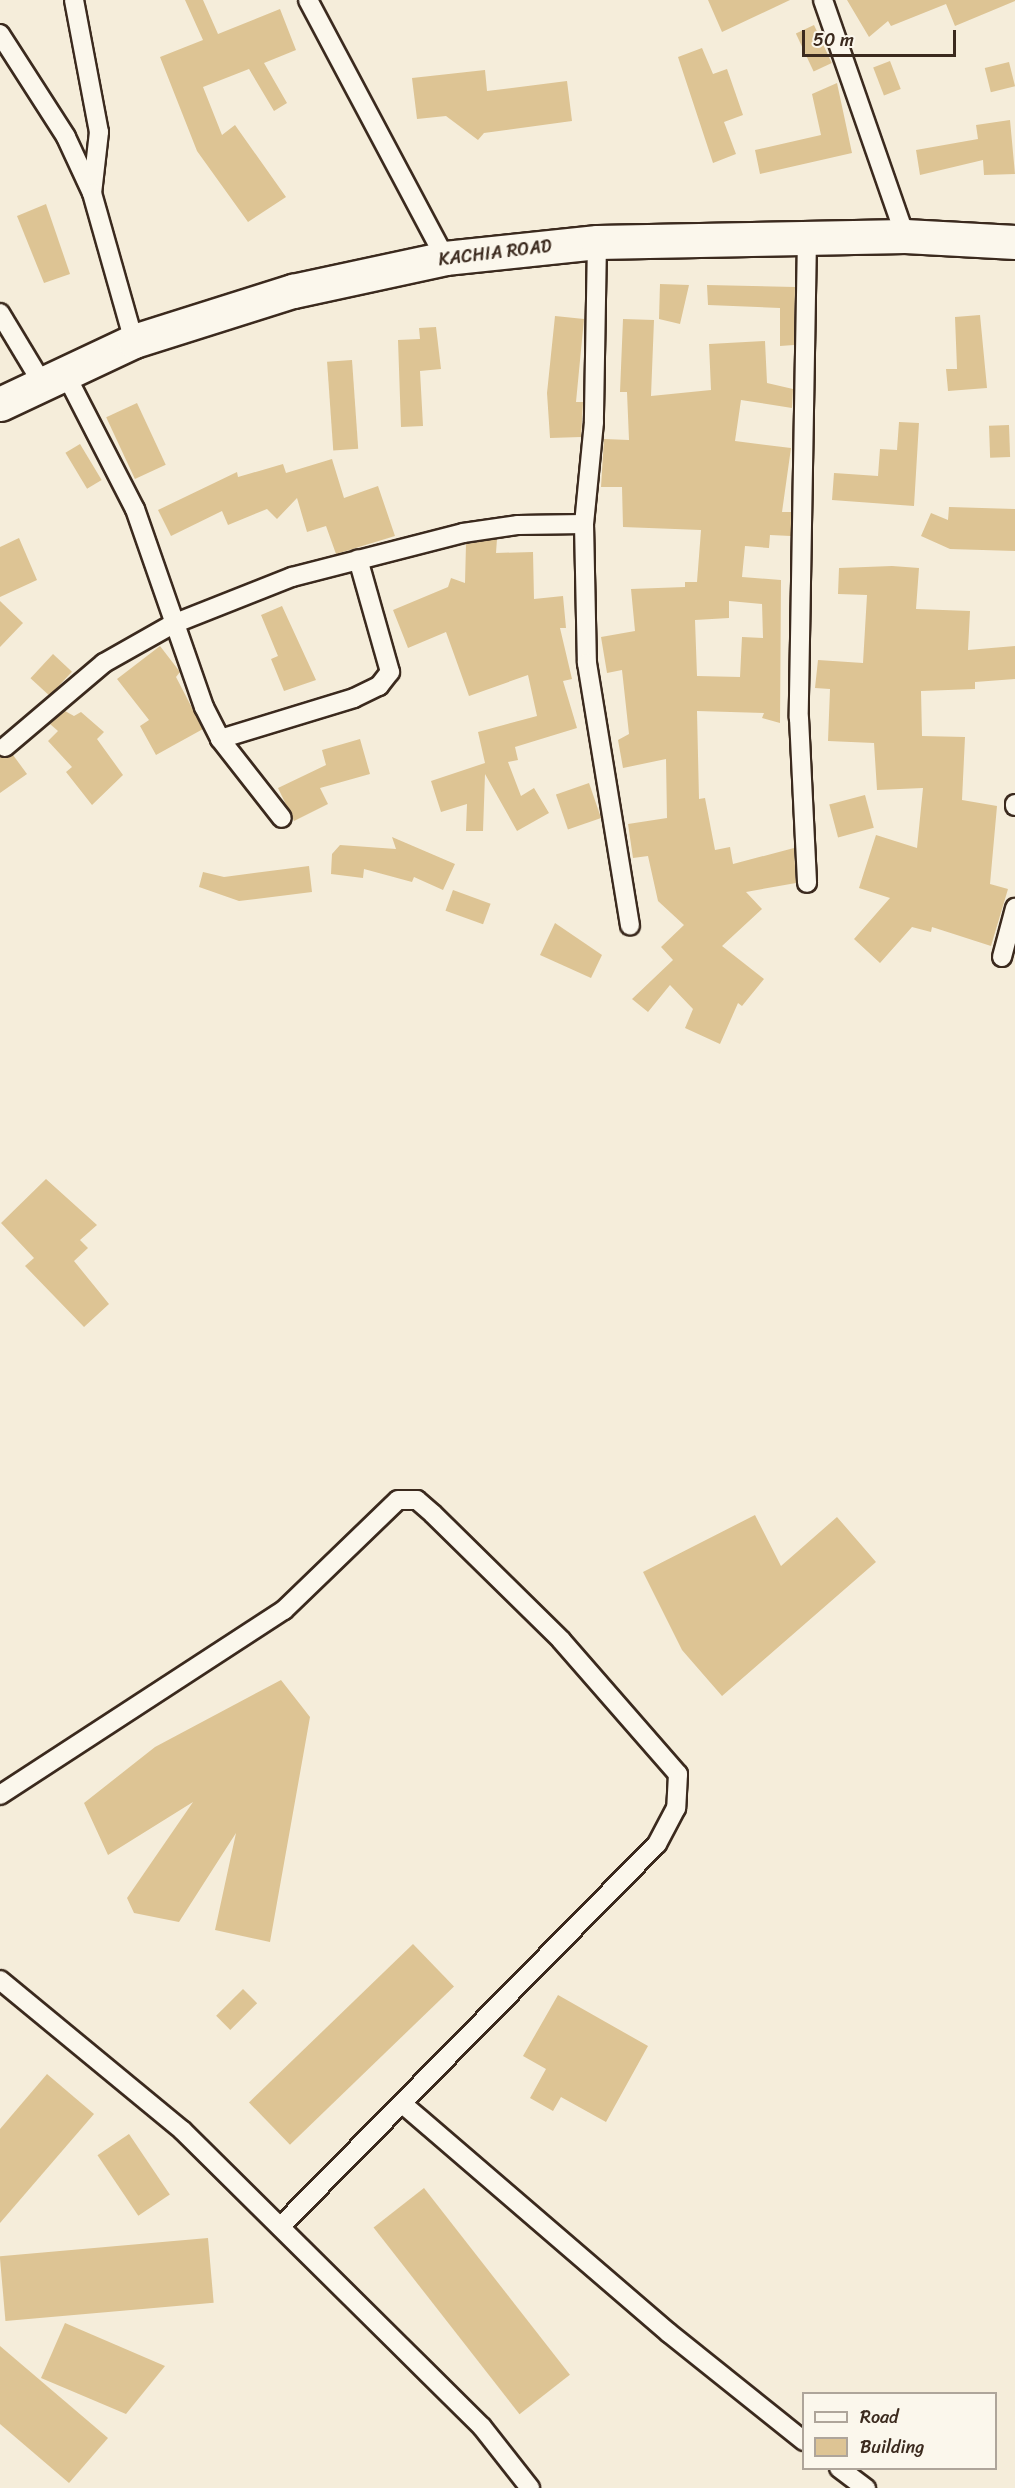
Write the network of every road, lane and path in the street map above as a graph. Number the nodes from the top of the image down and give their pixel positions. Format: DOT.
graph roads {
  1 [pos="75,0"];
  2 [pos="308,0"];
  3 [pos="823,0"];
  4 [pos="0,34"];
  5 [pos="92,193"];
  6 [pos="905,237"];
  7 [pos="807,238"];
  8 [pos="597,242"];
  9 [pos="1015,242"];
  10 [pos="446,258"];
  11 [pos="0,313"];
  12 [pos="134,341"];
  13 [pos="54,378"];
  14 [pos="0,404"];
  15 [pos="584,524"];
  16 [pos="358,559"];
  17 [pos="173,624"];
  18 [pos="220,739"];
  19 [pos="5,747"];
  20 [pos="282,818"];
  21 [pos="807,883"];
  22 [pos="1015,908"];
  23 [pos="630,925"];
  24 [pos="1002,957"];
  25 [pos="0,1795"];
  26 [pos="0,1980"];
  27 [pos="405,2106"];
  28 [pos="280,2227"];
  29 [pos="802,2439"];
  30 [pos="840,2470"];
  31 [pos="530,2488"];
  32 [pos="866,2488"];
  1 -- 5 [label="street"];
  2 -- 10 [label="street"];
  3 -- 6 [label="street"];
  4 -- 5 [label="street"];
  5 -- 12 [label="street"];
  6 -- 7 [label="highway, KACHIA ROAD"];
  6 -- 9 [label="highway, KACHIA ROAD"];
  7 -- 8 [label="highway, KACHIA ROAD"];
  7 -- 21 [label="street"];
  8 -- 10 [label="highway, KACHIA ROAD"];
  8 -- 15 [label="street"];
  10 -- 12 [label="highway, KACHIA ROAD"];
  11 -- 13 [label="street"];
  12 -- 13 [label="highway, KACHIA ROAD"];
  13 -- 14 [label="highway, KACHIA ROAD"];
  13 -- 17 [label="street"];
  15 -- 16 [label="street"];
  15 -- 23 [label="street"];
  16 -- 17 [label="street"];
  16 -- 18 [label="street"];
  17 -- 18 [label="street"];
  17 -- 19 [label="street"];
  18 -- 20 [label="street"];
  22 -- 24 [label="street"];
  25 -- 27 [label="street"];
  26 -- 28 [label="street"];
  27 -- 28 [label="street"];
  27 -- 29 [label="street"];
  28 -- 31 [label="street"];
  30 -- 32 [label="street"];
}
